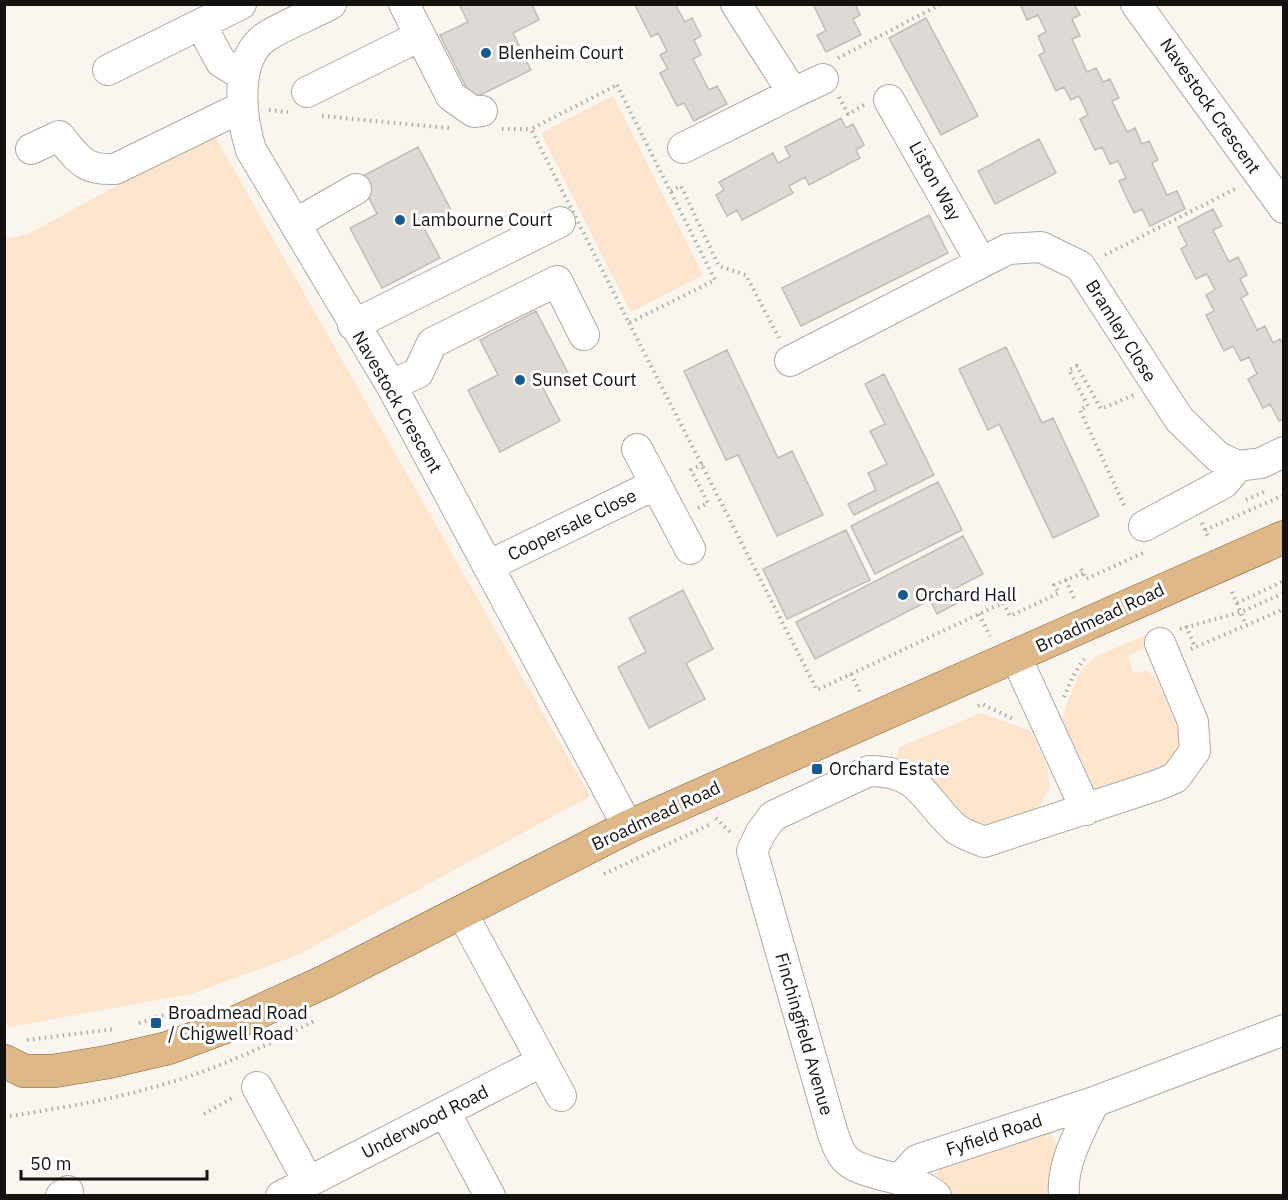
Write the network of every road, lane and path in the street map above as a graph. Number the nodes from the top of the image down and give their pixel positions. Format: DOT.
graph roads {
  1 [pos="241,4"];
  2 [pos="331,4"];
  3 [pos="404,4"];
  4 [pos="736,4"];
  5 [pos="941,4"];
  6 [pos="1136,4"];
  7 [pos="420,36"];
  8 [pos="208,40"];
  9 [pos="108,70"];
  10 [pos="825,71"];
  11 [pos="244,76"];
  12 [pos="793,93"];
  13 [pos="889,99"];
  14 [pos="305,106"];
  15 [pos="242,107"];
  16 [pos="479,123"];
  17 [pos="531,129"];
  18 [pos="683,148"];
  19 [pos="31,149"];
  20 [pos="1260,177"];
  21 [pos="356,189"];
  22 [pos="670,191"];
  23 [pos="1284,208"];
  24 [pos="560,222"];
  25 [pos="295,224"];
  26 [pos="981,262"];
  27 [pos="1082,267"];
  28 [pos="628,323"];
  29 [pos="353,324"];
  30 [pos="584,335"];
  31 [pos="790,361"];
  32 [pos="391,385"];
  33 [pos="1156,386"];
  34 [pos="637,449"];
  35 [pos="1284,452"];
  36 [pos="703,464"];
  37 [pos="1238,466"];
  38 [pos="656,484"];
  39 [pos="1274,488"];
  40 [pos="1284,495"];
  41 [pos="693,500"];
  42 [pos="1235,505"];
  43 [pos="1134,515"];
  44 [pos="1201,521"];
  45 [pos="1205,530"];
  46 [pos="1284,537"];
  47 [pos="1209,539"];
  48 [pos="690,549"];
  49 [pos="488,566"];
  50 [pos="1083,573"];
  51 [pos="1066,580"];
  52 [pos="1284,581"];
  53 [pos="1242,587"];
  54 [pos="1232,592"];
  55 [pos="1284,593"];
  56 [pos="1222,596"];
  57 [pos="1074,598"];
  58 [pos="1010,600"];
  59 [pos="1003,603"];
  60 [pos="1237,603"];
  61 [pos="1284,609"];
  62 [pos="1241,612"];
  63 [pos="979,614"];
  64 [pos="1246,625"];
  65 [pos="1186,626"];
  66 [pos="990,636"];
  67 [pos="1169,647"];
  68 [pos="1195,647"];
  69 [pos="1089,655"];
  70 [pos="1016,657"];
  71 [pos="851,674"];
  72 [pos="861,694"];
  73 [pos="972,709"];
  74 [pos="1042,713"];
  75 [pos="1086,810"];
  76 [pos="728,817"];
  77 [pos="628,827"];
  78 [pos="598,877"];
  79 [pos="461,911"];
  80 [pos="188,1008"];
  81 [pos="322,1017"];
  82 [pos="133,1024"];
  83 [pos="122,1028"];
  84 [pos="1284,1030"];
  85 [pos="541,1062"];
  86 [pos="12,1065"];
  87 [pos="257,1087"];
  88 [pos="561,1096"];
  89 [pos="1094,1102"];
  90 [pos="446,1112"];
  91 [pos="204,1114"];
  92 [pos="4,1117"];
  93 [pos="901,1178"];
  94 [pos="308,1181"];
  95 [pos="281,1196"];
  96 [pos="490,1196"];
  97 [pos="936,1196"];
  98 [pos="1064,1196"];
  1 -- 9 [label="street"];
  2 -- 11 [label="street, Navestock Crescent"];
  3 -- 7 [label="street"];
  4 -- 12 [label="street"];
  5 -- 10 [label="path"];
  6 -- 20 [label="street, Navestock Crescent"];
  7 -- 14 [label="street"];
  7 -- 16 [label="street"];
  8 -- 11 [label="street"];
  10 -- 12 [label="street"];
  10 -- 13 [label="path"];
  11 -- 15 [label="street, Navestock Crescent"];
  12 -- 18 [label="street"];
  13 -- 26 [label="street, Liston Way"];
  14 -- 15 [label="path"];
  14 -- 16 [label="path"];
  15 -- 19 [label="street"];
  15 -- 25 [label="street, Navestock Crescent"];
  16 -- 17 [label="path"];
  17 -- 22 [label="path"];
  17 -- 28 [label="path"];
  20 -- 23 [label="street, Navestock Crescent"];
  20 -- 27 [label="path"];
  21 -- 25 [label="street"];
  22 -- 28 [label="path"];
  22 -- 31 [label="path"];
  24 -- 29 [label="street"];
  25 -- 29 [label="street, Navestock Crescent"];
  26 -- 27 [label="street, Bramley Close"];
  26 -- 31 [label="street, Bramley Close"];
  27 -- 33 [label="street, Bramley Close"];
  28 -- 36 [label="path"];
  29 -- 32 [label="street, Navestock Crescent"];
  30 -- 32 [label="street"];
  32 -- 49 [label="street, Navestock Crescent"];
  33 -- 37 [label="street, Bramley Close"];
  33 -- 43 [label="path"];
  34 -- 38 [label="street, Coopersale Close"];
  35 -- 37 [label="street"];
  36 -- 41 [label="path"];
  36 -- 71 [label="path"];
  37 -- 43 [label="street"];
  38 -- 48 [label="street, Coopersale Close"];
  38 -- 49 [label="street, Coopersale Close"];
  39 -- 42 [label="path"];
  40 -- 45 [label="path"];
  44 -- 45 [label="path"];
  45 -- 47 [label="path"];
  46 -- 70 [label="main road, Broadmead Road"];
  49 -- 77 [label="street, Navestock Crescent"];
  50 -- 51 [label="path"];
  51 -- 57 [label="path"];
  51 -- 59 [label="path"];
  52 -- 60 [label="path"];
  53 -- 54 [label="path"];
  54 -- 56 [label="path"];
  54 -- 60 [label="path"];
  55 -- 62 [label="path"];
  58 -- 59 [label="path"];
  59 -- 63 [label="path"];
  60 -- 62 [label="path"];
  61 -- 64 [label="path"];
  62 -- 64 [label="path"];
  62 -- 65 [label="path"];
  63 -- 66 [label="path"];
  63 -- 71 [label="path"];
  64 -- 68 [label="path"];
  65 -- 67 [label="path"];
  65 -- 68 [label="path"];
  67 -- 68 [label="path"];
  67 -- 75 [label="street"];
  69 -- 74 [label="path"];
  70 -- 74 [label="street"];
  70 -- 77 [label="main road, Broadmead Road"];
  71 -- 72 [label="path"];
  73 -- 74 [label="path"];
  74 -- 75 [label="street"];
  75 -- 93 [label="street, Finchingfield Avenue"];
  76 -- 78 [label="path"];
  77 -- 79 [label="main road, Broadmead Road"];
  79 -- 85 [label="street"];
  79 -- 86 [label="main road, Broadmead Road"];
  80 -- 82 [label="path"];
  81 -- 92 [label="path"];
  83 -- 86 [label="path"];
  84 -- 89 [label="street, Fyfield Road"];
  85 -- 88 [label="street"];
  85 -- 90 [label="street, Underwood Road"];
  87 -- 91 [label="path"];
  87 -- 94 [label="street"];
  89 -- 93 [label="street, Fyfield Road"];
  89 -- 98 [label="street"];
  90 -- 94 [label="street, Underwood Road"];
  90 -- 96 [label="street"];
  93 -- 97 [label="street, Finchingfield Avenue"];
  94 -- 95 [label="street, Underwood Road"];
}
